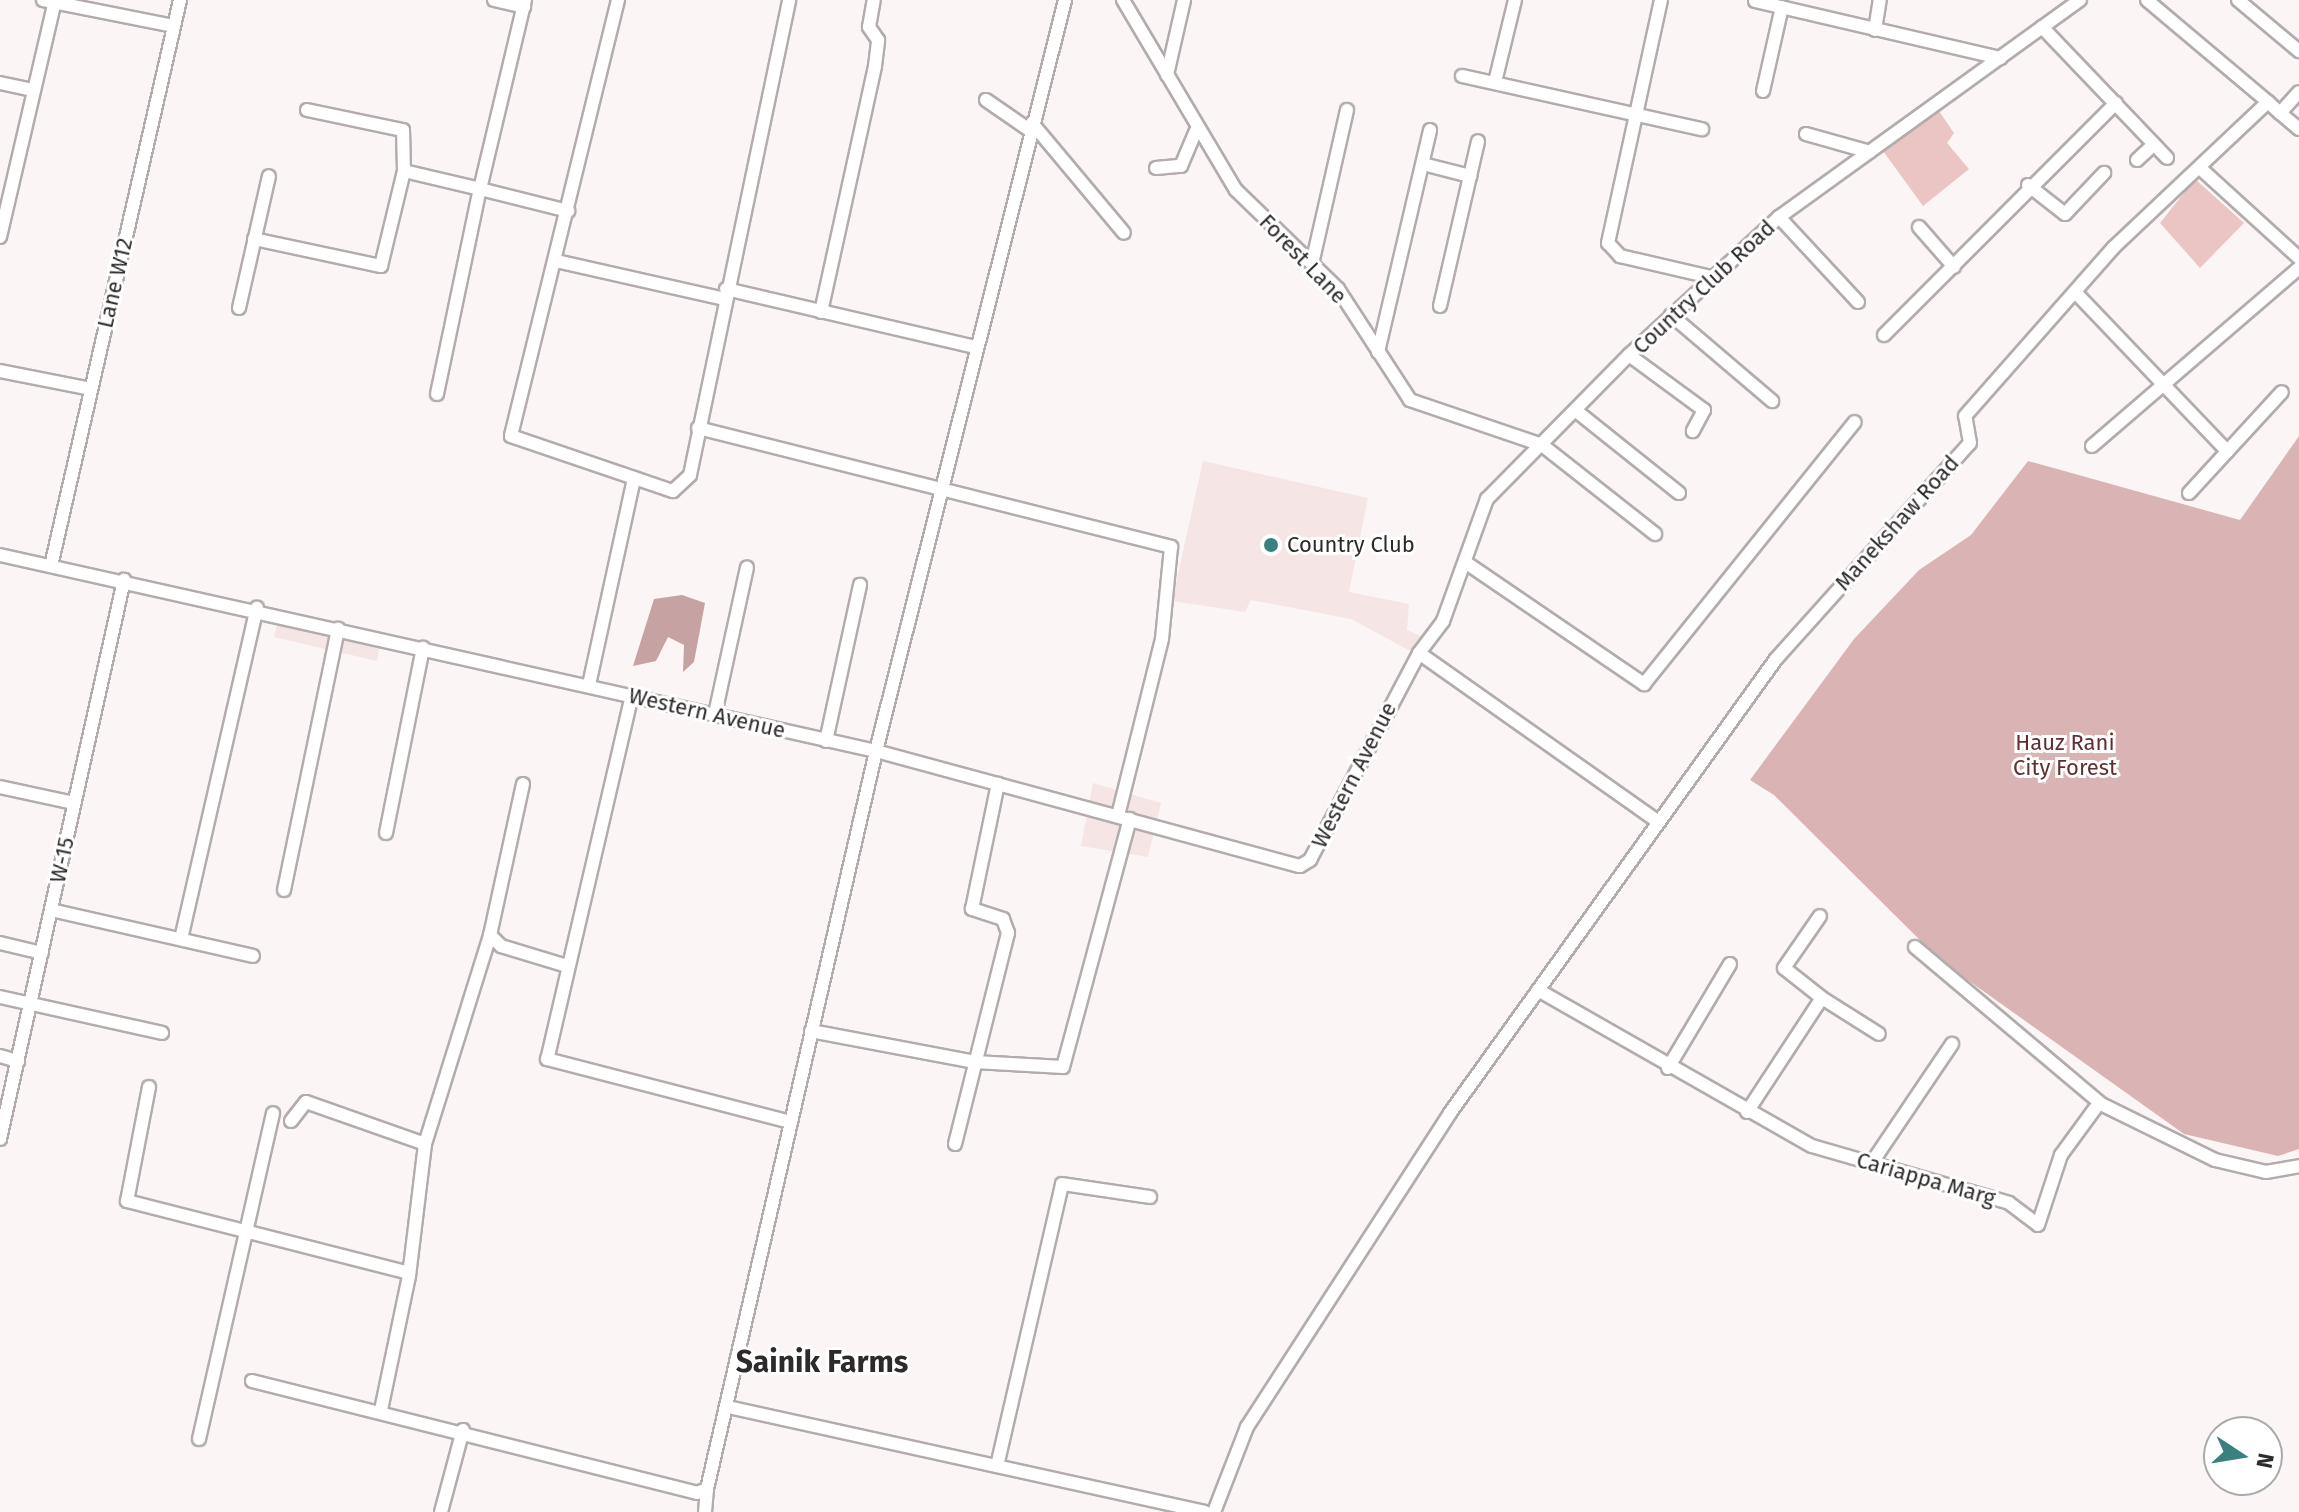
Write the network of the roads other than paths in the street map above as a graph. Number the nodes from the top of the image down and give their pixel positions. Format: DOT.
graph roads {
  1 [pos="180,0"];
  2 [pos="494,0"];
  3 [pos="618,0"];
  4 [pos="789,0"];
  5 [pos="874,0"];
  6 [pos="1065,0"];
  7 [pos="1123,0"];
  8 [pos="1184,0"];
  9 [pos="1515,0"];
  10 [pos="1661,0"];
  11 [pos="1880,0"];
  12 [pos="2080,0"];
  13 [pos="2147,0"];
  14 [pos="2238,0"];
  15 [pos="51,1"];
  16 [pos="1755,1"];
  17 [pos="525,3"];
  18 [pos="93,6"];
  19 [pos="1782,7"];
  20 [pos="173,26"];
  21 [pos="2042,27"];
  22 [pos="1875,30"];
  23 [pos="2299,51"];
  24 [pos="2000,58"];
  25 [pos="1167,75"];
  26 [pos="1462,76"];
  27 [pos="1495,82"];
  28 [pos="0,83"];
  29 [pos="33,90"];
  30 [pos="1763,91"];
  31 [pos="2299,92"];
  32 [pos="986,100"];
  33 [pos="2268,102"];
  34 [pos="2116,103"];
  35 [pos="307,110"];
  36 [pos="1347,110"];
  37 [pos="1637,111"];
  38 [pos="2280,113"];
  39 [pos="1030,126"];
  40 [pos="1702,129"];
  41 [pos="2299,129"];
  42 [pos="1430,130"];
  43 [pos="1196,131"];
  44 [pos="1806,134"];
  45 [pos="1478,141"];
  46 [pos="2154,144"];
  47 [pos="1870,152"];
  48 [pos="2167,158"];
  49 [pos="2137,160"];
  50 [pos="1423,164"];
  51 [pos="1156,168"];
  52 [pos="2200,168"];
  53 [pos="404,171"];
  54 [pos="2104,173"];
  55 [pos="269,176"];
  56 [pos="1470,176"];
  57 [pos="2028,185"];
  58 [pos="480,189"];
  59 [pos="568,211"];
  60 [pos="1779,217"];
  61 [pos="1919,227"];
  62 [pos="1124,233"];
  63 [pos="0,237"];
  64 [pos="254,239"];
  65 [pos="2299,258"];
  66 [pos="556,261"];
  67 [pos="1312,264"];
  68 [pos="1954,267"];
  69 [pos="2299,268"];
  70 [pos="1710,277"];
  71 [pos="2076,293"];
  72 [pos="725,294"];
  73 [pos="1858,302"];
  74 [pos="1440,306"];
  75 [pos="239,308"];
  76 [pos="821,312"];
  77 [pos="1671,315"];
  78 [pos="1884,335"];
  79 [pos="976,347"];
  80 [pos="1378,352"];
  81 [pos="1629,355"];
  82 [pos="0,371"];
  83 [pos="91,389"];
  84 [pos="2165,391"];
  85 [pos="2282,392"];
  86 [pos="437,394"];
  87 [pos="1772,401"];
  88 [pos="1575,410"];
  89 [pos="1855,422"];
  90 [pos="698,428"];
  91 [pos="1693,431"];
  92 [pos="1542,445"];
  93 [pos="2092,446"];
  94 [pos="2227,451"];
  95 [pos="634,478"];
  96 [pos="942,485"];
  97 [pos="1679,493"];
  98 [pos="2189,493"];
  99 [pos="1655,534"];
  100 [pos="0,555"];
  101 [pos="1465,562"];
  102 [pos="51,566"];
  103 [pos="747,567"];
  104 [pos="124,580"];
  105 [pos="860,585"];
  106 [pos="257,608"];
  107 [pos="338,629"];
  108 [pos="423,648"];
  109 [pos="1419,653"];
  110 [pos="589,685"];
  111 [pos="632,695"];
  112 [pos="715,714"];
  113 [pos="826,741"];
  114 [pos="876,751"];
  115 [pos="523,784"];
  116 [pos="998,784"];
  117 [pos="0,787"];
  118 [pos="74,803"];
  119 [pos="1124,817"];
  120 [pos="1657,821"];
  121 [pos="386,833"];
  122 [pos="284,890"];
  123 [pos="51,910"];
  124 [pos="1820,916"];
  125 [pos="490,935"];
  126 [pos="181,939"];
  127 [pos="0,943"];
  128 [pos="1915,947"];
  129 [pos="42,953"];
  130 [pos="253,956"];
  131 [pos="1730,964"];
  132 [pos="567,966"];
  133 [pos="1538,990"];
  134 [pos="0,997"];
  135 [pos="1820,1000"];
  136 [pos="30,1004"];
  137 [pos="811,1031"];
  138 [pos="162,1033"];
  139 [pos="1879,1034"];
  140 [pos="1952,1044"];
  141 [pos="0,1056"];
  142 [pos="18,1061"];
  143 [pos="975,1062"];
  144 [pos="1668,1068"];
  145 [pos="149,1087"];
  146 [pos="2100,1103"];
  147 [pos="1747,1112"];
  148 [pos="273,1113"];
  149 [pos="291,1121"];
  150 [pos="790,1122"];
  151 [pos="0,1139"];
  152 [pos="425,1144"];
  153 [pos="955,1144"];
  154 [pos="1871,1164"];
  155 [pos="2299,1166"];
  156 [pos="1150,1197"];
  157 [pos="244,1237"];
  158 [pos="409,1273"];
  159 [pos="252,1381"];
  160 [pos="728,1407"];
  161 [pos="381,1410"];
  162 [pos="463,1430"];
  163 [pos="199,1439"];
  164 [pos="997,1466"];
  165 [pos="707,1489"];
  166 [pos="441,1512"];
  167 [pos="705,1512"];
  168 [pos="1205,1512"];
  169 [pos="1214,1512"];
  1 -- 20 [label="street, Lane W12"];
  2 -- 17 [label="street"];
  3 -- 59 [label="street"];
  4 -- 72 [label="street"];
  5 -- 76 [label="street"];
  6 -- 39 [label="street"];
  7 -- 25 [label="street, Forest Lane"];
  8 -- 25 [label="street"];
  9 -- 27 [label="street"];
  10 -- 37 [label="street"];
  11 -- 22 [label="street"];
  12 -- 21 [label="street, Country Club Road"];
  13 -- 33 [label="street"];
  14 -- 23 [label="street"];
  15 -- 18 [label="street"];
  15 -- 29 [label="street"];
  16 -- 19 [label="street"];
  17 -- 58 [label="street"];
  18 -- 20 [label="street"];
  19 -- 22 [label="street"];
  19 -- 30 [label="street"];
  20 -- 83 [label="street, Lane W12"];
  21 -- 24 [label="street, Country Club Road"];
  21 -- 34 [label="street"];
  22 -- 24 [label="street"];
  24 -- 47 [label="street, Country Club Road"];
  25 -- 43 [label="street, Forest Lane"];
  26 -- 27 [label="street"];
  27 -- 37 [label="street"];
  28 -- 29 [label="street"];
  29 -- 63 [label="street"];
  31 -- 38 [label="street"];
  32 -- 39 [label="street"];
  33 -- 38 [label="street"];
  33 -- 52 [label="street, Manekshaw Road"];
  34 -- 46 [label="street"];
  34 -- 57 [label="street"];
  35 -- 53 [label="street"];
  36 -- 67 [label="street"];
  37 -- 40 [label="street"];
  37 -- 70 [label="street"];
  38 -- 41 [label="street"];
  39 -- 62 [label="street"];
  39 -- 79 [label="street"];
  42 -- 50 [label="street"];
  43 -- 51 [label="street"];
  43 -- 67 [label="street, Forest Lane"];
  44 -- 47 [label="street"];
  45 -- 56 [label="street"];
  46 -- 48 [label="street"];
  46 -- 49 [label="street"];
  47 -- 60 [label="street, Country Club Road"];
  50 -- 56 [label="street"];
  50 -- 80 [label="street"];
  52 -- 65 [label="street"];
  52 -- 71 [label="street, Manekshaw Road"];
  53 -- 58 [label="street"];
  53 -- 64 [label="street"];
  54 -- 57 [label="street"];
  55 -- 64 [label="street"];
  56 -- 74 [label="street"];
  57 -- 68 [label="street"];
  58 -- 59 [label="street"];
  58 -- 86 [label="street"];
  59 -- 66 [label="street"];
  60 -- 70 [label="street, Country Club Road"];
  60 -- 73 [label="street"];
  61 -- 68 [label="street"];
  64 -- 75 [label="street"];
  66 -- 72 [label="street"];
  66 -- 95 [label="street"];
  67 -- 80 [label="street, Forest Lane"];
  68 -- 78 [label="street"];
  69 -- 84 [label="street"];
  70 -- 77 [label="street, Country Club Road"];
  71 -- 84 [label="street"];
  71 -- 120 [label="street, Manekshaw Road"];
  72 -- 76 [label="street"];
  72 -- 90 [label="street"];
  76 -- 79 [label="street"];
  77 -- 81 [label="street, Country Club Road"];
  77 -- 87 [label="street"];
  79 -- 96 [label="street"];
  80 -- 92 [label="street, Forest Lane"];
  81 -- 88 [label="street, Country Club Road"];
  81 -- 91 [label="street"];
  82 -- 83 [label="street"];
  83 -- 102 [label="street, Lane W12"];
  84 -- 93 [label="street"];
  84 -- 94 [label="street"];
  85 -- 94 [label="street"];
  88 -- 92 [label="street, Country Club Road"];
  88 -- 97 [label="street"];
  89 -- 101 [label="street"];
  90 -- 95 [label="street"];
  90 -- 96 [label="street"];
  92 -- 99 [label="street"];
  92 -- 101 [label="street, Country Club Road"];
  94 -- 98 [label="street"];
  95 -- 110 [label="street"];
  96 -- 114 [label="street"];
  96 -- 119 [label="street"];
  100 -- 102 [label="street, Western Avenue"];
  101 -- 109 [label="street, Country Club Road"];
  102 -- 104 [label="street, Western Avenue"];
  103 -- 112 [label="street"];
  104 -- 106 [label="street, Western Avenue"];
  104 -- 118 [label="street, W-15"];
  105 -- 113 [label="street"];
  106 -- 107 [label="street, Western Avenue"];
  106 -- 126 [label="street"];
  107 -- 108 [label="street, Western Avenue"];
  107 -- 122 [label="street"];
  108 -- 110 [label="street, Western Avenue"];
  108 -- 121 [label="street"];
  109 -- 119 [label="street, Western Avenue"];
  109 -- 120 [label="street"];
  110 -- 111 [label="street, Western Avenue"];
  111 -- 112 [label="street, Western Avenue"];
  111 -- 132 [label="street"];
  112 -- 113 [label="street, Western Avenue"];
  113 -- 114 [label="street, Western Avenue"];
  114 -- 116 [label="street, Western Avenue"];
  114 -- 137 [label="street"];
  115 -- 125 [label="street"];
  116 -- 119 [label="street, Western Avenue"];
  116 -- 143 [label="street"];
  117 -- 118 [label="street"];
  118 -- 123 [label="street, W-15"];
  119 -- 143 [label="street"];
  120 -- 133 [label="street"];
  123 -- 126 [label="street"];
  123 -- 129 [label="street, W-15"];
  124 -- 135 [label="street"];
  125 -- 132 [label="street"];
  125 -- 152 [label="street"];
  126 -- 130 [label="street"];
  127 -- 129 [label="street"];
  128 -- 146 [label="street"];
  129 -- 136 [label="street, W-15"];
  131 -- 144 [label="street"];
  132 -- 150 [label="street"];
  133 -- 144 [label="street, Cariappa Marg"];
  133 -- 169 [label="street"];
  134 -- 136 [label="street"];
  135 -- 139 [label="street"];
  135 -- 147 [label="street"];
  136 -- 138 [label="street"];
  136 -- 142 [label="street, W-15"];
  137 -- 143 [label="street"];
  137 -- 150 [label="street"];
  140 -- 154 [label="street"];
  141 -- 142 [label="street"];
  142 -- 151 [label="street, W-15"];
  143 -- 153 [label="street"];
  144 -- 147 [label="street, Cariappa Marg"];
  145 -- 157 [label="street"];
  146 -- 154 [label="street, Cariappa Marg"];
  146 -- 155 [label="street"];
  147 -- 154 [label="street, Cariappa Marg"];
  148 -- 157 [label="street"];
  149 -- 152 [label="street"];
  150 -- 160 [label="street"];
  152 -- 158 [label="street"];
  156 -- 164 [label="street"];
  157 -- 158 [label="street"];
  157 -- 163 [label="street"];
  158 -- 161 [label="street"];
  159 -- 161 [label="street"];
  160 -- 164 [label="street"];
  160 -- 165 [label="street"];
  161 -- 162 [label="street"];
  162 -- 165 [label="street"];
  162 -- 166 [label="street"];
  164 -- 168 [label="street"];
  165 -- 167 [label="street"];
}
